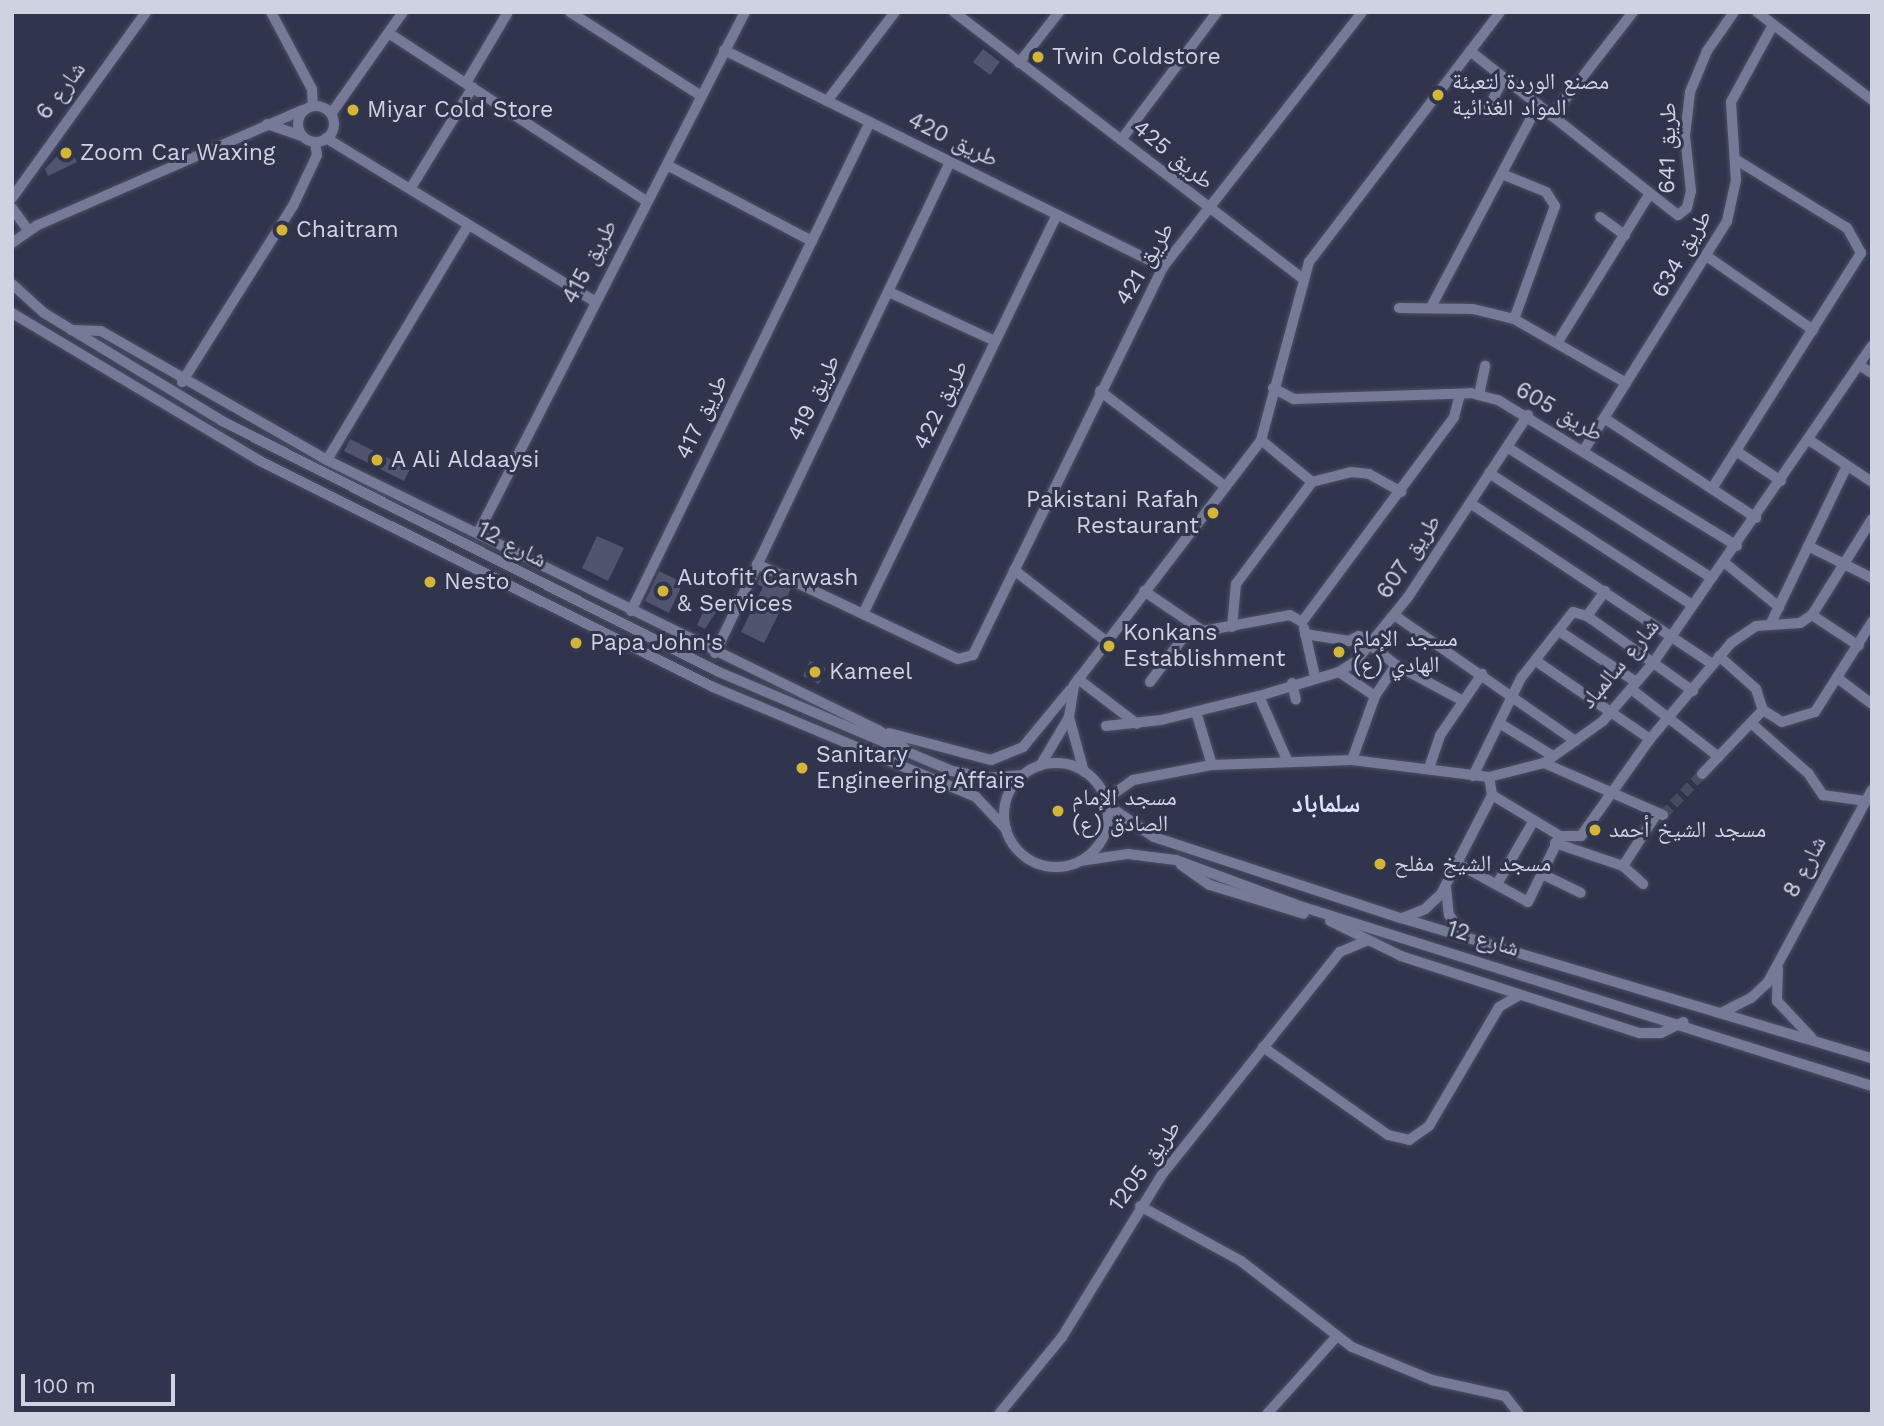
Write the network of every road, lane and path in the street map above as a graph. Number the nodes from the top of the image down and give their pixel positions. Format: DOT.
graph roads {
  1 [pos="146,12"];
  2 [pos="271,12"];
  3 [pos="403,12"];
  4 [pos="508,12"];
  5 [pos="570,12"];
  6 [pos="745,12"];
  7 [pos="895,12"];
  8 [pos="954,12"];
  9 [pos="1059,12"];
  10 [pos="1217,12"];
  11 [pos="1362,12"];
  12 [pos="1500,12"];
  13 [pos="1633,12"];
  14 [pos="1734,12"];
  15 [pos="1757,12"];
  16 [pos="1773,24"];
  17 [pos="390,34"];
  18 [pos="724,50"];
  19 [pos="1470,51"];
  20 [pos="1019,63"];
  21 [pos="1504,78"];
  22 [pos="469,85"];
  23 [pos="701,95"];
  24 [pos="1872,100"];
  25 [pos="827,101"];
  26 [pos="1538,105"];
  27 [pos="308,108"];
  28 [pos="1486,112"];
  29 [pos="331,114"];
  30 [pos="1552,116"];
  31 [pos="870,122"];
  32 [pos="265,124"];
  33 [pos="303,137"];
  34 [pos="321,140"];
  35 [pos="1121,140"];
  36 [pos="1735,159"];
  37 [pos="950,162"];
  38 [pos="667,164"];
  39 [pos="1502,174"];
  40 [pos="412,186"];
  41 [pos="1649,195"];
  42 [pos="12,198"];
  43 [pos="646,201"];
  44 [pos="12,208"];
  45 [pos="1206,208"];
  46 [pos="1057,215"];
  47 [pos="1600,217"];
  48 [pos="468,225"];
  49 [pos="28,230"];
  50 [pos="1625,235"];
  51 [pos="812,241"];
  52 [pos="12,243"];
  53 [pos="1708,257"];
  54 [pos="1163,267"];
  55 [pos="1301,278"];
  56 [pos="12,284"];
  57 [pos="889,292"];
  58 [pos="594,301"];
  59 [pos="1431,307"];
  60 [pos="1399,308"];
  61 [pos="12,313"];
  62 [pos="1514,319"];
  63 [pos="71,330"];
  64 [pos="1813,330"];
  65 [pos="1559,340"];
  66 [pos="996,341"];
  67 [pos="1872,346"];
  68 [pos="1859,365"];
  69 [pos="1485,366"];
  70 [pos="1872,373"];
  71 [pos="182,382"];
  72 [pos="1626,383"];
  73 [pos="1273,388"];
  74 [pos="1100,391"];
  75 [pos="1444,394"];
  76 [pos="1460,394"];
  77 [pos="1479,395"];
  78 [pos="1294,399"];
  79 [pos="1268,414"];
  80 [pos="1528,415"];
  81 [pos="1604,418"];
  82 [pos="1445,428"];
  83 [pos="1261,440"];
  84 [pos="1809,440"];
  85 [pos="1507,447"];
  86 [pos="1584,450"];
  87 [pos="1736,452"];
  88 [pos="327,460"];
  89 [pos="1847,466"];
  90 [pos="1489,473"];
  91 [pos="1781,481"];
  92 [pos="1312,482"];
  93 [pos="1872,482"];
  94 [pos="1226,487"];
  95 [pos="1713,487"];
  96 [pos="1401,492"];
  97 [pos="1470,503"];
  98 [pos="1756,518"];
  99 [pos="1872,519"];
  100 [pos="478,533"];
  101 [pos="1737,546"];
  102 [pos="1808,547"];
  103 [pos="757,564"];
  104 [pos="1725,564"];
  105 [pos="1846,565"];
  106 [pos="1014,570"];
  107 [pos="1712,578"];
  108 [pos="1872,578"];
  109 [pos="1605,591"];
  110 [pos="1144,592"];
  111 [pos="1692,605"];
  112 [pos="1779,607"];
  113 [pos="631,611"];
  114 [pos="863,614"];
  115 [pos="1582,614"];
  116 [pos="1394,615"];
  117 [pos="1812,615"];
  118 [pos="1303,622"];
  119 [pos="1872,622"];
  120 [pos="1771,623"];
  121 [pos="1191,627"];
  122 [pos="1232,627"];
  123 [pos="1559,631"];
  124 [pos="1305,634"];
  125 [pos="1672,637"];
  126 [pos="1106,641"];
  127 [pos="1370,645"];
  128 [pos="1859,646"];
  129 [pos="715,653"];
  130 [pos="1716,660"];
  131 [pos="1536,661"];
  132 [pos="1653,663"];
  133 [pos="1396,665"];
  134 [pos="1339,671"];
  135 [pos="1482,674"];
  136 [pos="1315,677"];
  137 [pos="1840,680"];
  138 [pos="1076,682"];
  139 [pos="1150,682"];
  140 [pos="1293,683"];
  141 [pos="1634,685"];
  142 [pos="1693,691"];
  143 [pos="1512,695"];
  144 [pos="1259,696"];
  145 [pos="1375,696"];
  146 [pos="1296,700"];
  147 [pos="1463,701"];
  148 [pos="1872,704"];
  149 [pos="1763,710"];
  150 [pos="1196,712"];
  151 [pos="1610,712"];
  152 [pos="1069,717"];
  153 [pos="1672,719"];
  154 [pos="1499,723"];
  155 [pos="1751,723"];
  156 [pos="1138,724"];
  157 [pos="1106,726"];
  158 [pos="878,730"];
  159 [pos="1650,739"];
  160 [pos="1575,741"];
  161 [pos="915,757"];
  162 [pos="1718,757"];
  163 [pos="1352,760"];
  164 [pos="1548,760"];
  165 [pos="1288,762"];
  166 [pos="1212,765"];
  167 [pos="1040,766"];
  168 [pos="1429,768"];
  169 [pos="1084,772"];
  170 [pos="1702,774"];
  171 [pos="1023,775"];
  172 [pos="1474,776"];
  173 [pos="1489,777"];
  174 [pos="1872,790"];
  175 [pos="1492,795"];
  176 [pos="1612,796"];
  177 [pos="1865,801"];
  178 [pos="1106,802"];
  179 [pos="1533,822"];
  180 [pos="1006,829"];
  181 [pos="1558,839"];
  182 [pos="1176,860"];
  183 [pos="1080,861"];
  184 [pos="1455,862"];
  185 [pos="1623,866"];
  186 [pos="1542,874"];
  187 [pos="1497,884"];
  188 [pos="1643,884"];
  189 [pos="1447,885"];
  190 [pos="1581,893"];
  191 [pos="1401,918"];
  192 [pos="1341,926"];
  193 [pos="1466,937"];
  194 [pos="1368,940"];
  195 [pos="1340,952"];
  196 [pos="1778,966"];
  197 [pos="1488,985"];
  198 [pos="1518,996"];
  199 [pos="1495,1012"];
  200 [pos="1722,1013"];
  201 [pos="1685,1022"];
  202 [pos="1812,1038"];
  203 [pos="1263,1047"];
  204 [pos="1872,1058"];
  205 [pos="1870,1084"];
  206 [pos="1140,1206"];
  207 [pos="1336,1337"];
  208 [pos="999,1414"];
  209 [pos="1267,1414"];
  210 [pos="1519,1414"];
  1 -- 42 [label="street, شارع 6"];
  2 -- 27 [label="street"];
  3 -- 17 [label="street"];
  4 -- 22 [label="street"];
  5 -- 23 [label="street"];
  6 -- 18 [label="street, طريق 415"];
  7 -- 25 [label="street"];
  8 -- 20 [label="street, طريق 425"];
  9 -- 20 [label="street"];
  10 -- 35 [label="street"];
  11 -- 45 [label="street, طريق 421"];
  12 -- 19 [label="street"];
  13 -- 30 [label="street"];
  14 -- 41 [label="street, طريق 641"];
  15 -- 16 [label="street"];
  16 -- 24 [label="street"];
  16 -- 36 [label="street, طريق 634"];
  17 -- 22 [label="street"];
  17 -- 29 [label="street"];
  18 -- 23 [label="street, طريق 415"];
  18 -- 25 [label="street, طريق 420"];
  19 -- 21 [label="street, طريق 641"];
  19 -- 55 [label="street"];
  20 -- 35 [label="street, طريق 425"];
  21 -- 26 [label="street, طريق 641"];
  21 -- 28 [label="street"];
  22 -- 40 [label="street"];
  22 -- 43 [label="street"];
  23 -- 38 [label="street, طريق 415"];
  25 -- 31 [label="street, طريق 420"];
  26 -- 30 [label="street, طريق 641"];
  26 -- 39 [label="street"];
  27 -- 29 [label="street"];
  27 -- 32 [label="street"];
  27 -- 33 [label="street"];
  29 -- 34 [label="street"];
  30 -- 41 [label="street, طريق 641"];
  31 -- 37 [label="street, طريق 420"];
  31 -- 51 [label="street, طريق 417"];
  32 -- 33 [label="street"];
  32 -- 49 [label="street"];
  33 -- 34 [label="street"];
  34 -- 40 [label="street"];
  34 -- 71 [label="street"];
  35 -- 45 [label="street, طريق 425"];
  36 -- 53 [label="street, طريق 634"];
  36 -- 64 [label="street"];
  37 -- 46 [label="street, طريق 420"];
  37 -- 57 [label="street, طريق 419"];
  38 -- 43 [label="street, طريق 415"];
  38 -- 51 [label="street"];
  39 -- 59 [label="street"];
  39 -- 62 [label="street"];
  40 -- 48 [label="street"];
  41 -- 50 [label="street"];
  43 -- 58 [label="street, طريق 415"];
  44 -- 49 [label="street"];
  45 -- 54 [label="street, طريق 421"];
  45 -- 55 [label="street, طريق 425"];
  46 -- 54 [label="street, طريق 420"];
  46 -- 66 [label="street, طريق 422"];
  47 -- 50 [label="street"];
  48 -- 58 [label="street"];
  48 -- 88 [label="street"];
  49 -- 52 [label="street"];
  50 -- 65 [label="street"];
  51 -- 113 [label="street, طريق 417"];
  53 -- 64 [label="street"];
  53 -- 72 [label="street, طريق 634"];
  54 -- 74 [label="street, طريق 421"];
  55 -- 73 [label="street"];
  56 -- 63 [label="street, شارع 12"];
  57 -- 66 [label="street"];
  57 -- 103 [label="street, طريق 419"];
  58 -- 100 [label="street, طريق 415"];
  59 -- 60 [label="street"];
  59 -- 62 [label="street"];
  61 -- 180 [label="street, شارع 12"];
  62 -- 65 [label="street"];
  63 -- 71 [label="street"];
  63 -- 161 [label="street, شارع 12"];
  64 -- 87 [label="street"];
  65 -- 72 [label="street"];
  66 -- 114 [label="street, طريق 422"];
  67 -- 68 [label="street, شارع سالمباد"];
  68 -- 70 [label="street"];
  68 -- 84 [label="street, شارع سالمباد"];
  69 -- 77 [label="street"];
  71 -- 88 [label="street"];
  72 -- 81 [label="street, طريق 634"];
  73 -- 78 [label="street, طريق 605"];
  73 -- 79 [label="street"];
  74 -- 94 [label="street"];
  74 -- 106 [label="street, طريق 421"];
  75 -- 76 [label="street, طريق 605"];
  75 -- 78 [label="street, طريق 605"];
  75 -- 82 [label="street"];
  76 -- 77 [label="street, طريق 605"];
  76 -- 82 [label="street"];
  77 -- 80 [label="street, طريق 605"];
  78 -- 79 [label="street, طريق 605"];
  79 -- 83 [label="street"];
  80 -- 85 [label="street, طريق 607"];
  80 -- 86 [label="street, طريق 605"];
  81 -- 86 [label="street, طريق 634"];
  81 -- 95 [label="street"];
  82 -- 96 [label="street"];
  83 -- 92 [label="street"];
  83 -- 94 [label="street"];
  84 -- 89 [label="street"];
  84 -- 91 [label="street, شارع سالمباد"];
  85 -- 90 [label="street, طريق 607"];
  85 -- 107 [label="street"];
  86 -- 101 [label="street, طريق 605"];
  87 -- 91 [label="street"];
  87 -- 95 [label="street"];
  88 -- 100 [label="street"];
  89 -- 93 [label="street"];
  89 -- 102 [label="street"];
  90 -- 97 [label="street, طريق 607"];
  90 -- 111 [label="street"];
  91 -- 98 [label="street, شارع سالمباد"];
  92 -- 96 [label="street"];
  92 -- 122 [label="street"];
  94 -- 110 [label="street"];
  95 -- 98 [label="street"];
  96 -- 118 [label="street"];
  97 -- 109 [label="street"];
  97 -- 116 [label="street, طريق 607"];
  98 -- 101 [label="street, شارع سالمباد"];
  99 -- 105 [label="street"];
  100 -- 113 [label="street"];
  101 -- 104 [label="street, شارع سالمباد"];
  102 -- 105 [label="street"];
  102 -- 112 [label="street"];
  103 -- 114 [label="street"];
  103 -- 129 [label="street, طريق 419"];
  104 -- 107 [label="street, شارع سالمباد"];
  104 -- 112 [label="street"];
  105 -- 108 [label="street"];
  105 -- 117 [label="street"];
  106 -- 114 [label="street, طريق 421"];
  106 -- 126 [label="street"];
  107 -- 111 [label="street, شارع سالمباد"];
  109 -- 115 [label="street"];
  109 -- 125 [label="street"];
  110 -- 121 [label="street"];
  110 -- 126 [label="street"];
  111 -- 125 [label="street, شارع سالمباد"];
  112 -- 120 [label="street"];
  113 -- 129 [label="street"];
  115 -- 123 [label="street"];
  115 -- 132 [label="street"];
  116 -- 127 [label="street, طريق 607"];
  116 -- 135 [label="street"];
  117 -- 120 [label="street"];
  117 -- 128 [label="street"];
  118 -- 122 [label="street"];
  118 -- 124 [label="street"];
  119 -- 128 [label="street"];
  120 -- 130 [label="street"];
  121 -- 122 [label="street"];
  121 -- 139 [label="street"];
  123 -- 131 [label="street"];
  123 -- 141 [label="street"];
  124 -- 127 [label="street"];
  124 -- 136 [label="street"];
  125 -- 130 [label="street"];
  125 -- 132 [label="street, شارع سالمباد"];
  126 -- 138 [label="street"];
  127 -- 133 [label="street"];
  127 -- 134 [label="street, طريق 607"];
  128 -- 137 [label="street"];
  129 -- 158 [label="street"];
  130 -- 142 [label="street"];
  130 -- 149 [label="street"];
  131 -- 143 [label="street"];
  131 -- 151 [label="street"];
  132 -- 141 [label="street, شارع سالمباد"];
  132 -- 142 [label="street"];
  133 -- 145 [label="street"];
  133 -- 147 [label="street"];
  134 -- 136 [label="street, طريق 607"];
  134 -- 145 [label="street"];
  135 -- 143 [label="street"];
  135 -- 147 [label="street"];
  136 -- 140 [label="street, طريق 607"];
  137 -- 148 [label="street"];
  137 -- 149 [label="street"];
  138 -- 152 [label="street"];
  138 -- 156 [label="street"];
  138 -- 158 [label="street"];
  140 -- 144 [label="street, طريق 607"];
  140 -- 146 [label="street"];
  141 -- 151 [label="street, شارع سالمباد"];
  141 -- 153 [label="street"];
  142 -- 153 [label="street"];
  143 -- 154 [label="street"];
  143 -- 160 [label="street"];
  144 -- 150 [label="street, طريق 607"];
  144 -- 165 [label="street"];
  145 -- 163 [label="street"];
  147 -- 168 [label="street"];
  149 -- 155 [label="street"];
  150 -- 156 [label="street, طريق 607"];
  150 -- 166 [label="street"];
  151 -- 159 [label="street"];
  151 -- 160 [label="street, شارع سالمباد"];
  152 -- 167 [label="street"];
  152 -- 169 [label="street"];
  153 -- 159 [label="street"];
  153 -- 162 [label="street"];
  154 -- 164 [label="street"];
  154 -- 172 [label="street"];
  155 -- 162 [label="street"];
  155 -- 177 [label="street"];
  156 -- 157 [label="street, طريق 607"];
  158 -- 161 [label="street"];
  159 -- 176 [label="street"];
  160 -- 164 [label="street, شارع سالمباد"];
  161 -- 171 [label="street, شارع 12"];
  162 -- 170 [label="street"];
  163 -- 165 [label="street, شارع سالمباد"];
  163 -- 168 [label="street, شارع سالمباد"];
  164 -- 173 [label="street, شارع سالمباد"];
  164 -- 176 [label="street"];
  165 -- 166 [label="street, شارع سالمباد"];
  166 -- 178 [label="street, شارع سالمباد"];
  167 -- 169 [label="street"];
  167 -- 171 [label="street"];
  168 -- 172 [label="street, شارع سالمباد"];
  169 -- 178 [label="street"];
  171 -- 180 [label="street"];
  172 -- 173 [label="street, شارع سالمباد"];
  173 -- 175 [label="street"];
  174 -- 177 [label="street, شارع 8"];
  175 -- 179 [label="street"];
  175 -- 184 [label="street"];
  176 -- 181 [label="street"];
  176 -- 185 [label="street"];
  177 -- 196 [label="street, شارع 8"];
  178 -- 183 [label="street"];
  178 -- 191 [label="street, شارع 12"];
  179 -- 181 [label="street"];
  179 -- 187 [label="street"];
  180 -- 183 [label="street"];
  181 -- 185 [label="street"];
  181 -- 186 [label="street"];
  182 -- 183 [label="street, شارع 12"];
  182 -- 192 [label="street"];
  182 -- 201 [label="street, شارع 12"];
  184 -- 187 [label="street"];
  184 -- 189 [label="street"];
  185 -- 188 [label="street"];
  186 -- 187 [label="street"];
  186 -- 190 [label="street"];
  189 -- 191 [label="street"];
  189 -- 193 [label="street"];
  191 -- 193 [label="street, شارع 12"];
  192 -- 194 [label="street"];
  192 -- 195 [label="street"];
  193 -- 200 [label="street, شارع 12"];
  194 -- 195 [label="street, طريق 1205"];
  194 -- 197 [label="street"];
  195 -- 203 [label="street, طريق 1205"];
  196 -- 200 [label="street, شارع 8"];
  196 -- 202 [label="street, شارع 8"];
  197 -- 198 [label="street"];
  197 -- 199 [label="street"];
  198 -- 199 [label="street"];
  198 -- 201 [label="street"];
  199 -- 203 [label="street"];
  200 -- 202 [label="street, شارع 12"];
  201 -- 205 [label="street, شارع 12"];
  202 -- 204 [label="street, شارع 12"];
  203 -- 206 [label="street, طريق 1205"];
  206 -- 207 [label="street"];
  206 -- 208 [label="street, طريق 1205"];
  207 -- 209 [label="street"];
  207 -- 210 [label="street"];
}
